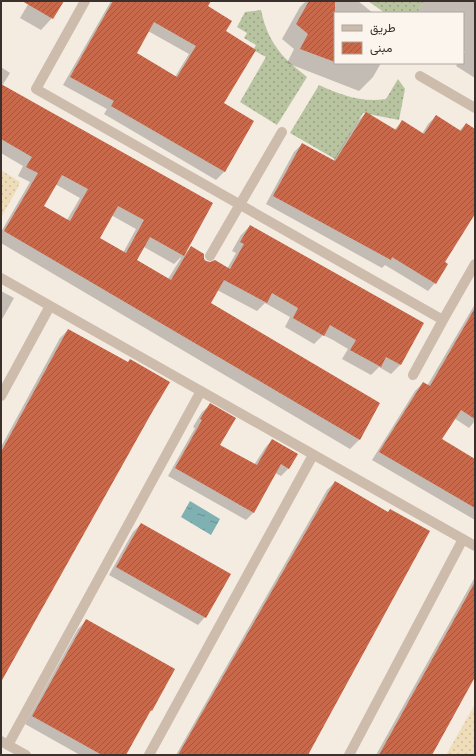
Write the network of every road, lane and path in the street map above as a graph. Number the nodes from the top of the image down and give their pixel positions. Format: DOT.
graph roads {
  1 [pos="85,1"];
  2 [pos="420,76"];
  3 [pos="475,108"];
  4 [pos="282,132"];
  5 [pos="240,204"];
  6 [pos="210,256"];
  7 [pos="475,264"];
  8 [pos="1,278"];
  9 [pos="50,306"];
  10 [pos="443,320"];
  11 [pos="413,375"];
  12 [pos="201,392"];
  13 [pos="1,396"];
  14 [pos="313,455"];
  15 [pos="462,539"];
  16 [pos="475,546"];
  17 [pos="4,743"];
  18 [pos="26,755"];
  19 [pos="149,755"];
  20 [pos="349,755"];
  1 -- 5 [label="street"];
  2 -- 3 [label="street"];
  4 -- 5 [label="street"];
  5 -- 6 [label="street"];
  5 -- 10 [label="street"];
  7 -- 10 [label="street"];
  8 -- 9 [label="street"];
  9 -- 12 [label="street"];
  9 -- 13 [label="street"];
  10 -- 11 [label="street"];
  12 -- 14 [label="street"];
  12 -- 17 [label="street"];
  14 -- 15 [label="street"];
  14 -- 19 [label="street"];
  15 -- 16 [label="street"];
  15 -- 20 [label="street"];
  17 -- 18 [label="street"];
}
